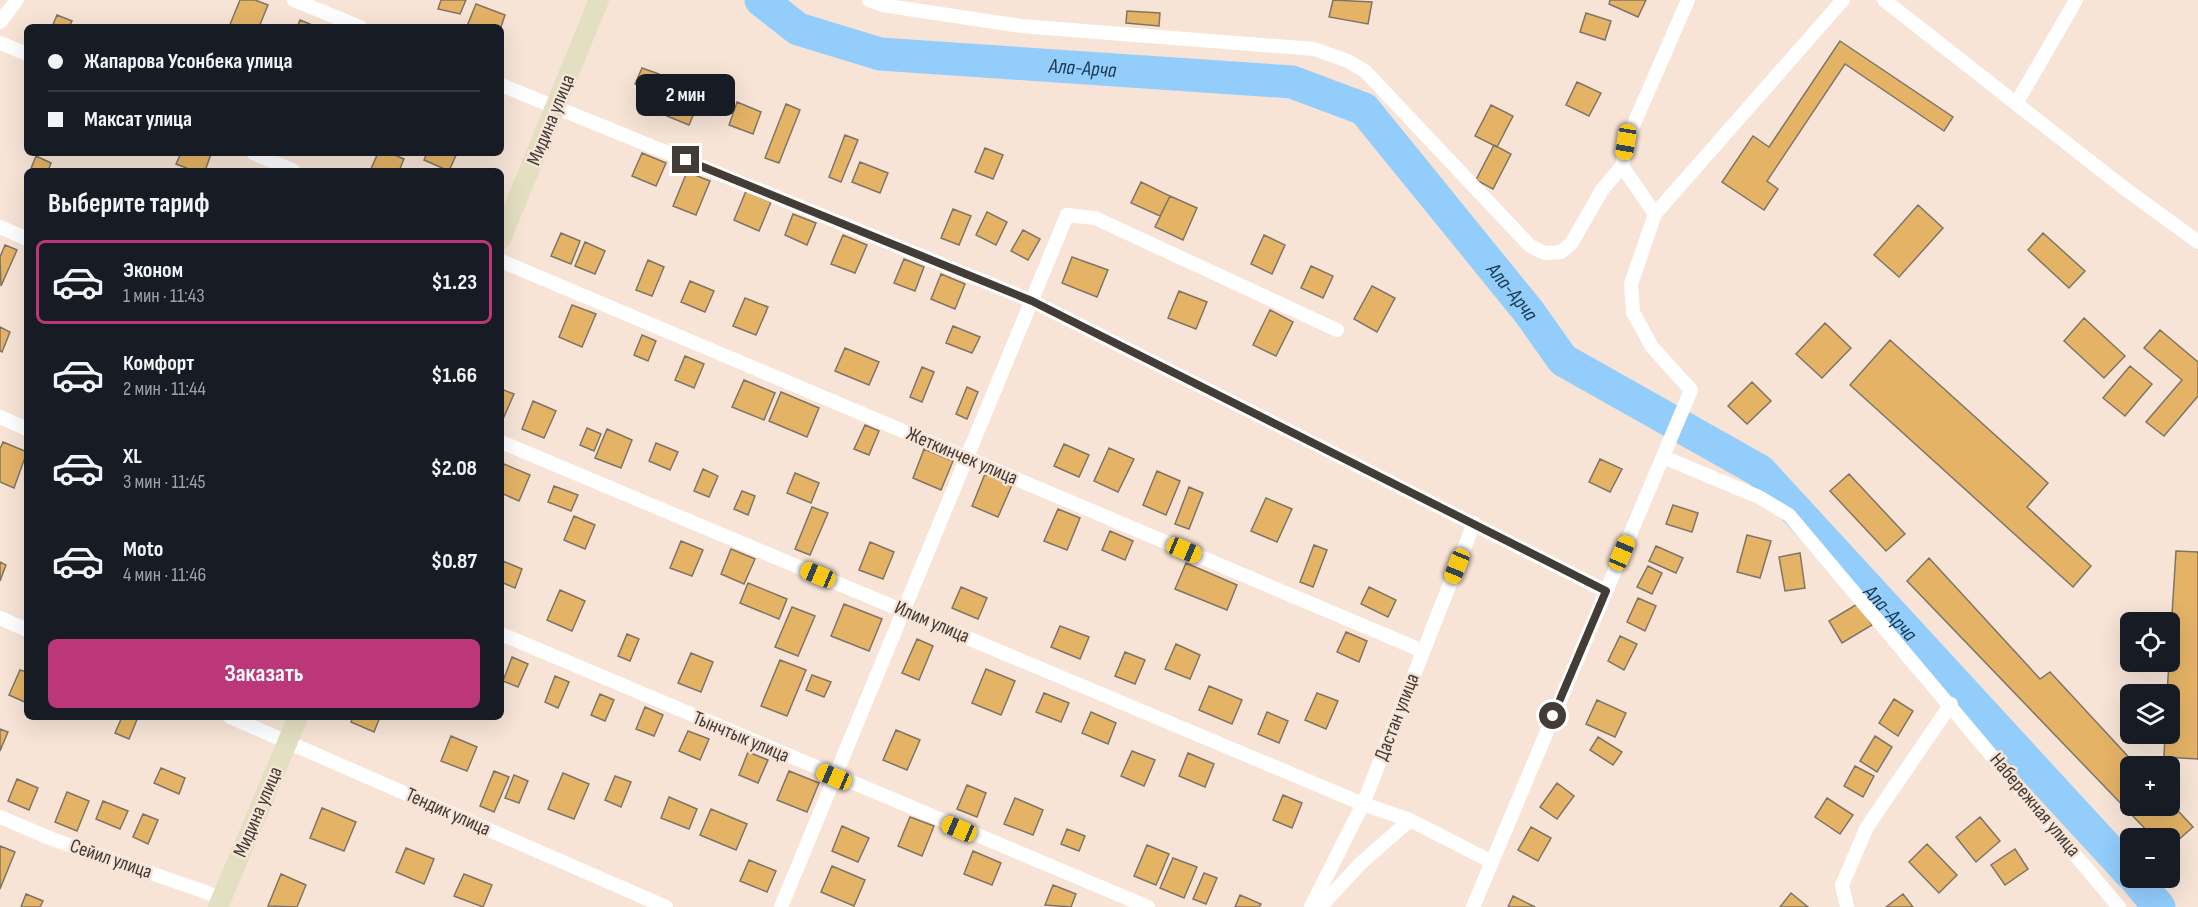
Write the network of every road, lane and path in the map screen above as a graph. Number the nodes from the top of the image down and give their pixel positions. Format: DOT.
graph roads {
  1 [pos="17,0"];
  2 [pos="294,0"];
  3 [pos="600,0"];
  4 [pos="869,0"];
  5 [pos="1688,0"];
  6 [pos="1843,0"];
  7 [pos="1884,0"];
  8 [pos="2076,0"];
  9 [pos="0,22"];
  10 [pos="353,24"];
  11 [pos="0,43"];
  12 [pos="24,53"];
  13 [pos="504,86"];
  14 [pos="2016,104"];
  15 [pos="556,107"];
  16 [pos="260,156"];
  17 [pos="1622,166"];
  18 [pos="287,168"];
  19 [pos="1655,214"];
  20 [pos="0,227"];
  21 [pos="504,232"];
  22 [pos="24,237"];
  23 [pos="2198,242"];
  24 [pos="504,262"];
  25 [pos="1032,301"];
  26 [pos="1337,330"];
  27 [pos="0,417"];
  28 [pos="24,428"];
  29 [pos="504,443"];
  30 [pos="1663,457"];
  31 [pos="966,458"];
  32 [pos="1474,523"];
  33 [pos="1606,591"];
  34 [pos="903,610"];
  35 [pos="0,618"];
  36 [pos="24,629"];
  37 [pos="504,635"];
  38 [pos="1423,651"];
  39 [pos="1951,704"];
  40 [pos="237,720"];
  41 [pos="297,720"];
  42 [pos="288,742"];
  43 [pos="834,777"];
  44 [pos="1363,804"];
  45 [pos="0,817"];
  46 [pos="1410,820"];
  47 [pos="1492,862"];
  48 [pos="220,902"];
  49 [pos="1844,904"];
  50 [pos="666,907"];
  51 [pos="781,907"];
  52 [pos="1148,907"];
  53 [pos="1311,907"];
  54 [pos="1320,907"];
  55 [pos="1473,907"];
  56 [pos="2119,907"];
  1 -- 9 [label="street"];
  2 -- 10 [label="street"];
  3 -- 15 [label="street, Мидина улица"];
  4 -- 17 [label="street"];
  5 -- 17 [label="street"];
  6 -- 19 [label="street"];
  7 -- 14 [label="street"];
  8 -- 14 [label="street"];
  11 -- 12 [label="street"];
  13 -- 15 [label="street"];
  14 -- 23 [label="street"];
  15 -- 21 [label="street, Мидина улица"];
  15 -- 25 [label="street"];
  16 -- 18 [label="street"];
  17 -- 19 [label="street"];
  19 -- 30 [label="street"];
  20 -- 22 [label="street"];
  24 -- 31 [label="street, Жеткинчек улица"];
  25 -- 26 [label="street"];
  25 -- 31 [label="street"];
  25 -- 32 [label="street"];
  27 -- 28 [label="street"];
  29 -- 34 [label="street, Илим улица"];
  30 -- 33 [label="street"];
  30 -- 39 [label="street, Набережная улица"];
  31 -- 34 [label="street"];
  31 -- 38 [label="street, Жеткинчек улица"];
  32 -- 33 [label="street"];
  32 -- 38 [label="street, Дастан улица"];
  33 -- 47 [label="street"];
  34 -- 43 [label="street"];
  34 -- 44 [label="street, Илим улица"];
  35 -- 36 [label="street"];
  37 -- 43 [label="street, Тынчтык улица"];
  38 -- 44 [label="street, Дастан улица"];
  39 -- 49 [label="street"];
  39 -- 56 [label="street, Набережная улица"];
  40 -- 42 [label="street, Тендик улица"];
  41 -- 42 [label="street, Мидина улица"];
  42 -- 48 [label="street, Мидина улица"];
  42 -- 50 [label="street, Тендик улица"];
  43 -- 51 [label="street"];
  43 -- 52 [label="street, Тынчтык улица"];
  44 -- 46 [label="street, Илим улица"];
  44 -- 53 [label="street, Дастан улица"];
  45 -- 48 [label="street, Сейил улица"];
  46 -- 47 [label="street, Илим улица"];
  46 -- 54 [label="street"];
  47 -- 55 [label="street"];
}
